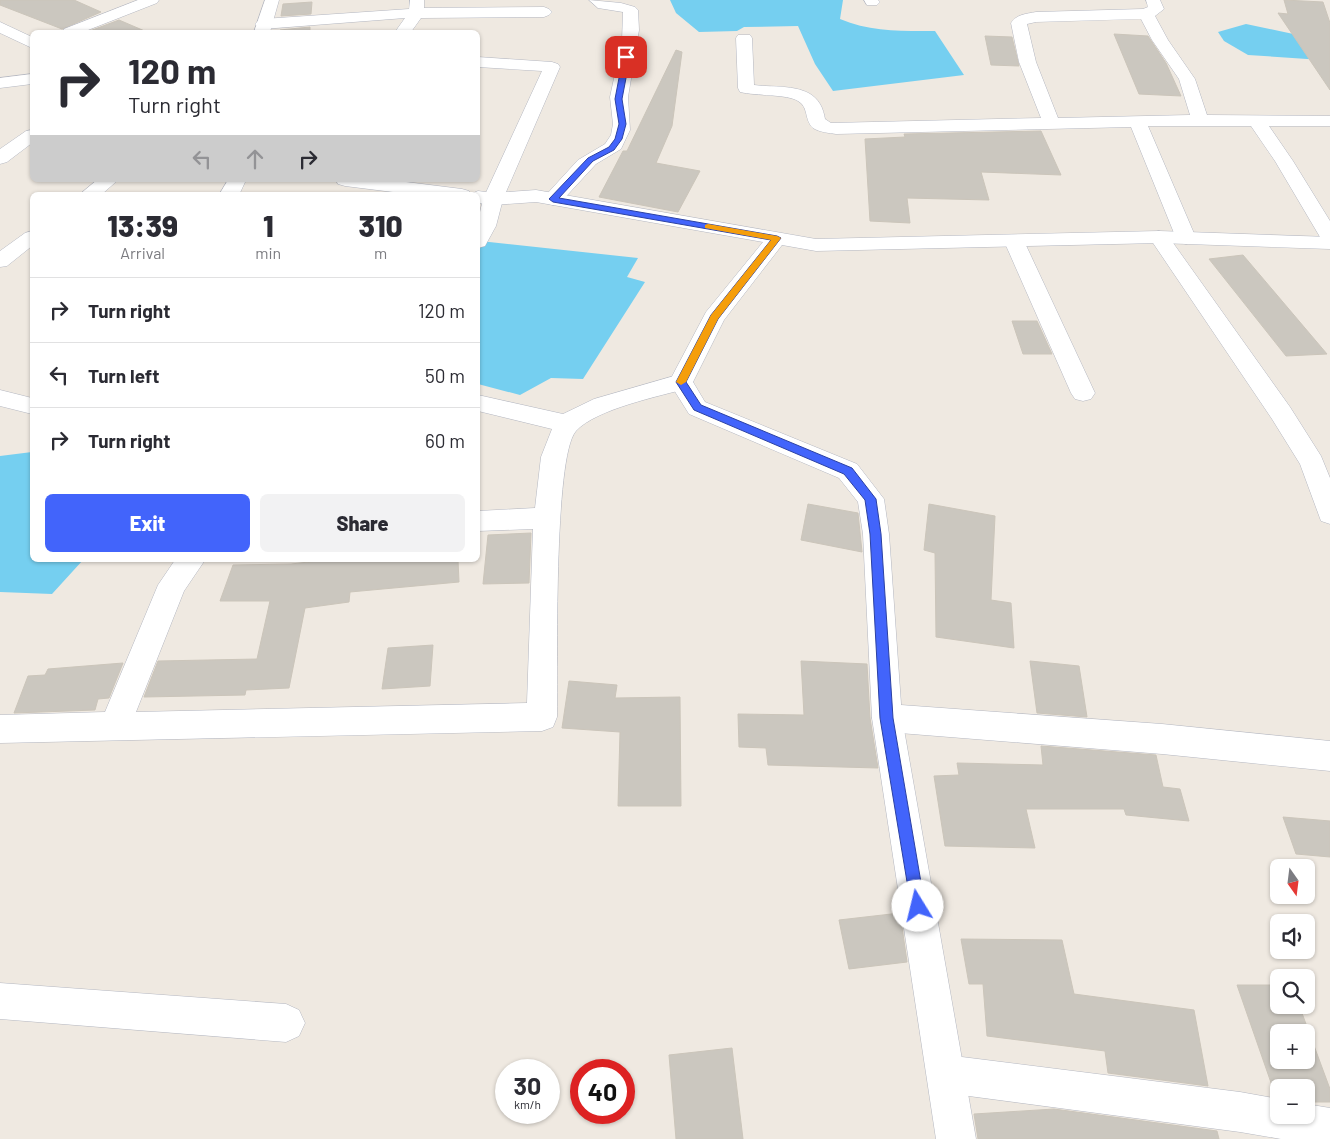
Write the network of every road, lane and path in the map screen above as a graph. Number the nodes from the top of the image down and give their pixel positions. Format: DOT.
graph roads {
  1 [pos="152,0"];
  2 [pos="272,0"];
  3 [pos="596,0"];
  4 [pos="416,6"];
  5 [pos="1149,7"];
  6 [pos="544,12"];
  7 [pos="0,27"];
  8 [pos="262,28"];
  9 [pos="75,30"];
  10 [pos="404,30"];
  11 [pos="744,38"];
  12 [pos="30,42"];
  13 [pos="480,62"];
  14 [pos="30,79"];
  15 [pos="0,83"];
  16 [pos="1200,120"];
  17 [pos="1137,121"];
  18 [pos="1256,121"];
  19 [pos="1330,121"];
  20 [pos="1052,123"];
  21 [pos="30,136"];
  22 [pos="0,158"];
  23 [pos="106,182"];
  24 [pos="360,182"];
  25 [pos="93,192"];
  26 [pos="438,192"];
  27 [pos="485,198"];
  28 [pos="553,199"];
  29 [pos="1160,237"];
  30 [pos="1330,237"];
  31 [pos="30,238"];
  32 [pos="480,238"];
  33 [pos="777,238"];
  34 [pos="1186,238"];
  35 [pos="1014,241"];
  36 [pos="1330,243"];
  37 [pos="0,261"];
  38 [pos="681,382"];
  39 [pos="1083,392"];
  40 [pos="480,403"];
  41 [pos="567,424"];
  42 [pos="1321,463"];
  43 [pos="1330,514"];
  44 [pos="547,518"];
  45 [pos="480,522"];
  46 [pos="190,562"];
  47 [pos="887,718"];
  48 [pos="115,726"];
  49 [pos="0,729"];
  50 [pos="1330,756"];
  51 [pos="0,1001"];
  52 [pos="286,1024"];
  53 [pos="946,1074"];
  54 [pos="1330,1128"];
  55 [pos="956,1139"];
  1 -- 9 [label="street"];
  2 -- 8 [label="street"];
  3 -- 28 [label="street"];
  4 -- 6 [label="street"];
  4 -- 8 [label="street"];
  4 -- 10 [label="street"];
  5 -- 16 [label="street"];
  5 -- 20 [label="street"];
  7 -- 12 [label="street"];
  11 -- 20 [label="street"];
  13 -- 27 [label="street"];
  14 -- 15 [label="street"];
  16 -- 17 [label="street"];
  16 -- 18 [label="street"];
  17 -- 20 [label="street"];
  17 -- 34 [label="street"];
  18 -- 19 [label="street"];
  18 -- 30 [label="street"];
  21 -- 22 [label="street"];
  23 -- 25 [label="street"];
  24 -- 26 [label="street"];
  27 -- 28 [label="street"];
  27 -- 32 [label="street"];
  28 -- 33 [label="street"];
  29 -- 34 [label="street"];
  29 -- 35 [label="street"];
  29 -- 42 [label="street"];
  31 -- 37 [label="street"];
  33 -- 35 [label="street"];
  33 -- 38 [label="street"];
  34 -- 36 [label="street"];
  35 -- 39 [label="street"];
  38 -- 41 [label="street"];
  38 -- 47 [label="street"];
  40 -- 41 [label="street"];
  41 -- 44 [label="street"];
  42 -- 43 [label="street"];
  44 -- 45 [label="street"];
  44 -- 48 [label="street"];
  46 -- 48 [label="street"];
  47 -- 50 [label="street"];
  47 -- 53 [label="street"];
  48 -- 49 [label="street"];
  51 -- 52 [label="street"];
  53 -- 54 [label="street"];
  53 -- 55 [label="street"];
}
